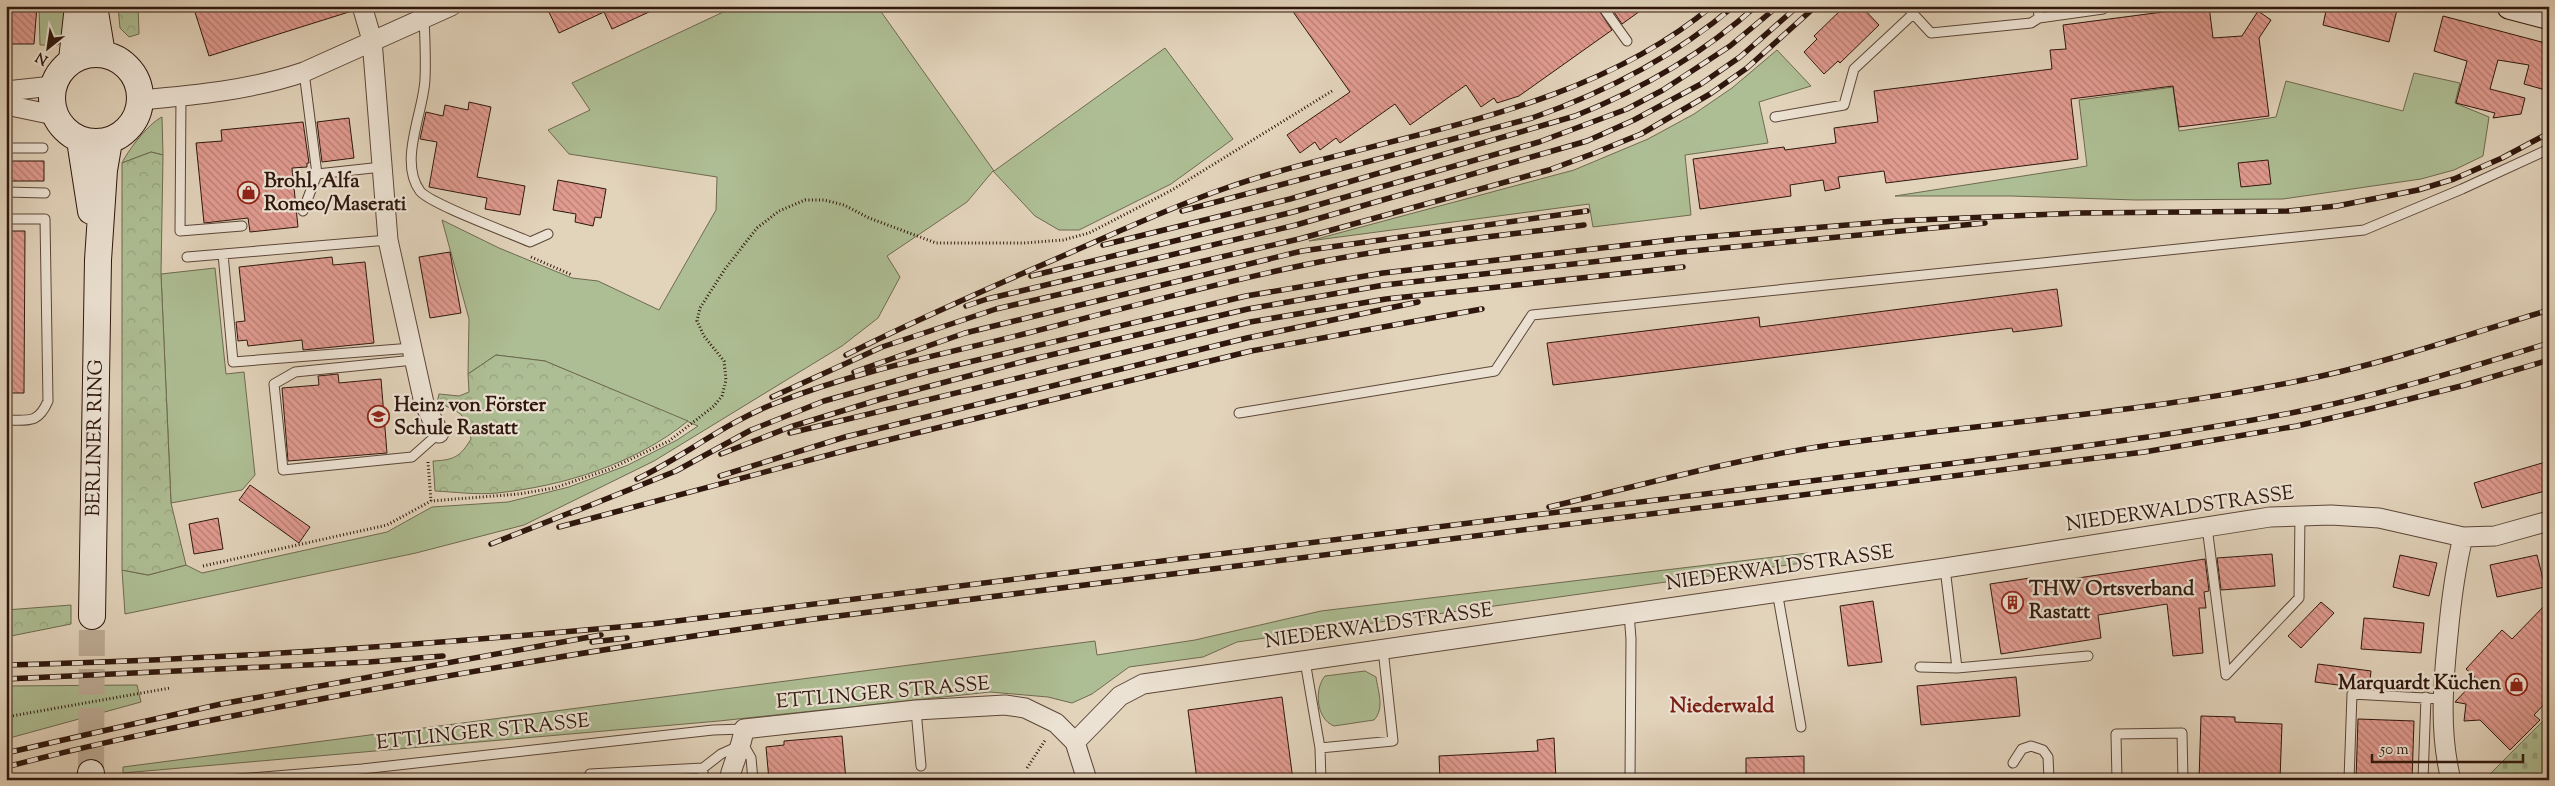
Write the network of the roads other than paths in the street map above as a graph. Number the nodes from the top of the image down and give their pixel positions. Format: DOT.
graph roads {
  1 [pos="78,6"];
  2 [pos="94,6"];
  3 [pos="362,6"];
  4 [pos="451,6"];
  5 [pos="1602,6"];
  6 [pos="1906,6"];
  7 [pos="2038,6"];
  8 [pos="2510,6"];
  9 [pos="2103,9"];
  10 [pos="1913,14"];
  11 [pos="2549,16"];
  12 [pos="424,18"];
  13 [pos="2040,18"];
  14 [pos="372,40"];
  15 [pos="1627,41"];
  16 [pos="102,54"];
  17 [pos="72,60"];
  18 [pos="304,72"];
  19 [pos="53,86"];
  20 [pos="6,91"];
  21 [pos="181,96"];
  22 [pos="141,100"];
  23 [pos="6,105"];
  24 [pos="54,115"];
  25 [pos="1775,117"];
  26 [pos="80,140"];
  27 [pos="110,141"];
  28 [pos="6,148"];
  29 [pos="43,148"];
  30 [pos="2549,149"];
  31 [pos="382,167"];
  32 [pos="317,174"];
  33 [pos="6,192"];
  34 [pos="45,193"];
  35 [pos="303,211"];
  36 [pos="6,219"];
  37 [pos="242,226"];
  38 [pos="548,234"];
  39 [pos="388,240"];
  40 [pos="223,254"];
  41 [pos="187,257"];
  42 [pos="98,260"];
  43 [pos="413,354"];
  44 [pos="1239,413"];
  45 [pos="6,420"];
  46 [pos="439,433"];
  47 [pos="2300,515"];
  48 [pos="2549,521"];
  49 [pos="2207,527"];
  50 [pos="2463,537"];
  51 [pos="1945,568"];
  52 [pos="1777,591"];
  53 [pos="1629,613"];
  54 [pos="92,616"];
  55 [pos="1383,649"];
  56 [pos="2088,656"];
  57 [pos="1305,661"];
  58 [pos="1920,667"];
  59 [pos="1957,668"];
  60 [pos="2435,698"];
  61 [pos="916,710"];
  62 [pos="1801,728"];
  63 [pos="743,736"];
  64 [pos="1075,742"];
  65 [pos="1320,748"];
  66 [pos="2013,763"];
  67 [pos="921,766"];
  68 [pos="702,768"];
  69 [pos="2049,778"];
  70 [pos="226,780"];
  71 [pos="591,780"];
  72 [pos="703,780"];
  73 [pos="729,780"];
  74 [pos="753,780"];
  75 [pos="1086,780"];
  76 [pos="1321,780"];
  77 [pos="1630,780"];
  78 [pos="2117,780"];
  79 [pos="2183,780"];
  80 [pos="2349,780"];
  81 [pos="2424,780"];
  82 [pos="2451,780"];
  1 -- 17 [label="street"];
  2 -- 16 [label="street"];
  3 -- 14 [label="street"];
  4 -- 12 [label="street"];
  5 -- 15 [label="lane"];
  6 -- 10 [label="lane"];
  7 -- 13 [label="lane"];
  8 -- 11 [label="street"];
  9 -- 13 [label="lane"];
  10 -- 13 [label="lane"];
  10 -- 25 [label="lane"];
  12 -- 14 [label="street"];
  12 -- 38 [label="lane"];
  14 -- 18 [label="street"];
  14 -- 31 [label="street"];
  16 -- 17 [label="street"];
  16 -- 22 [label="street"];
  17 -- 19 [label="street"];
  18 -- 21 [label="street"];
  18 -- 32 [label="lane"];
  19 -- 20 [label="street"];
  19 -- 24 [label="street"];
  21 -- 22 [label="street"];
  21 -- 37 [label="lane"];
  22 -- 27 [label="street"];
  23 -- 24 [label="street"];
  24 -- 26 [label="street"];
  26 -- 27 [label="street"];
  26 -- 42 [label="street, BERLINER RING"];
  27 -- 42 [label="street, BERLINER RING"];
  28 -- 29 [label="lane"];
  30 -- 44 [label="lane"];
  31 -- 32 [label="lane"];
  31 -- 39 [label="street"];
  32 -- 35 [label="lane"];
  33 -- 34 [label="lane"];
  36 -- 45 [label="lane"];
  39 -- 40 [label="lane"];
  39 -- 43 [label="street"];
  40 -- 41 [label="lane"];
  40 -- 43 [label="lane"];
  42 -- 54 [label="street, BERLINER RING"];
  43 -- 46 [label="street"];
  43 -- 46 [label="lane"];
  47 -- 49 [label="street, NIEDERWALDSTRASSE"];
  47 -- 49 [label="lane"];
  47 -- 50 [label="street, NIEDERWALDSTRASSE"];
  48 -- 50 [label="street, NIEDERWALDSTRASSE"];
  49 -- 51 [label="street, NIEDERWALDSTRASSE"];
  50 -- 60 [label="street"];
  51 -- 52 [label="street, NIEDERWALDSTRASSE"];
  51 -- 59 [label="lane"];
  52 -- 53 [label="street, NIEDERWALDSTRASSE"];
  52 -- 62 [label="lane"];
  53 -- 55 [label="street, NIEDERWALDSTRASSE"];
  53 -- 77 [label="lane"];
  55 -- 57 [label="street, NIEDERWALDSTRASSE"];
  55 -- 65 [label="lane"];
  56 -- 59 [label="lane"];
  57 -- 64 [label="street, NIEDERWALDSTRASSE"];
  57 -- 65 [label="lane"];
  58 -- 59 [label="lane"];
  60 -- 80 [label="lane"];
  60 -- 81 [label="lane"];
  60 -- 82 [label="street"];
  61 -- 63 [label="street, ETTLINGER STRASSE"];
  61 -- 64 [label="street, ETTLINGER STRASSE"];
  61 -- 67 [label="lane"];
  63 -- 68 [label="lane"];
  63 -- 70 [label="lane, ETTLINGER STRASSE"];
  63 -- 73 [label="street"];
  63 -- 74 [label="lane"];
  64 -- 75 [label="street"];
  65 -- 76 [label="lane"];
  66 -- 69 [label="lane"];
  68 -- 71 [label="lane"];
  68 -- 72 [label="lane"];
  78 -- 79 [label="lane"];
}
